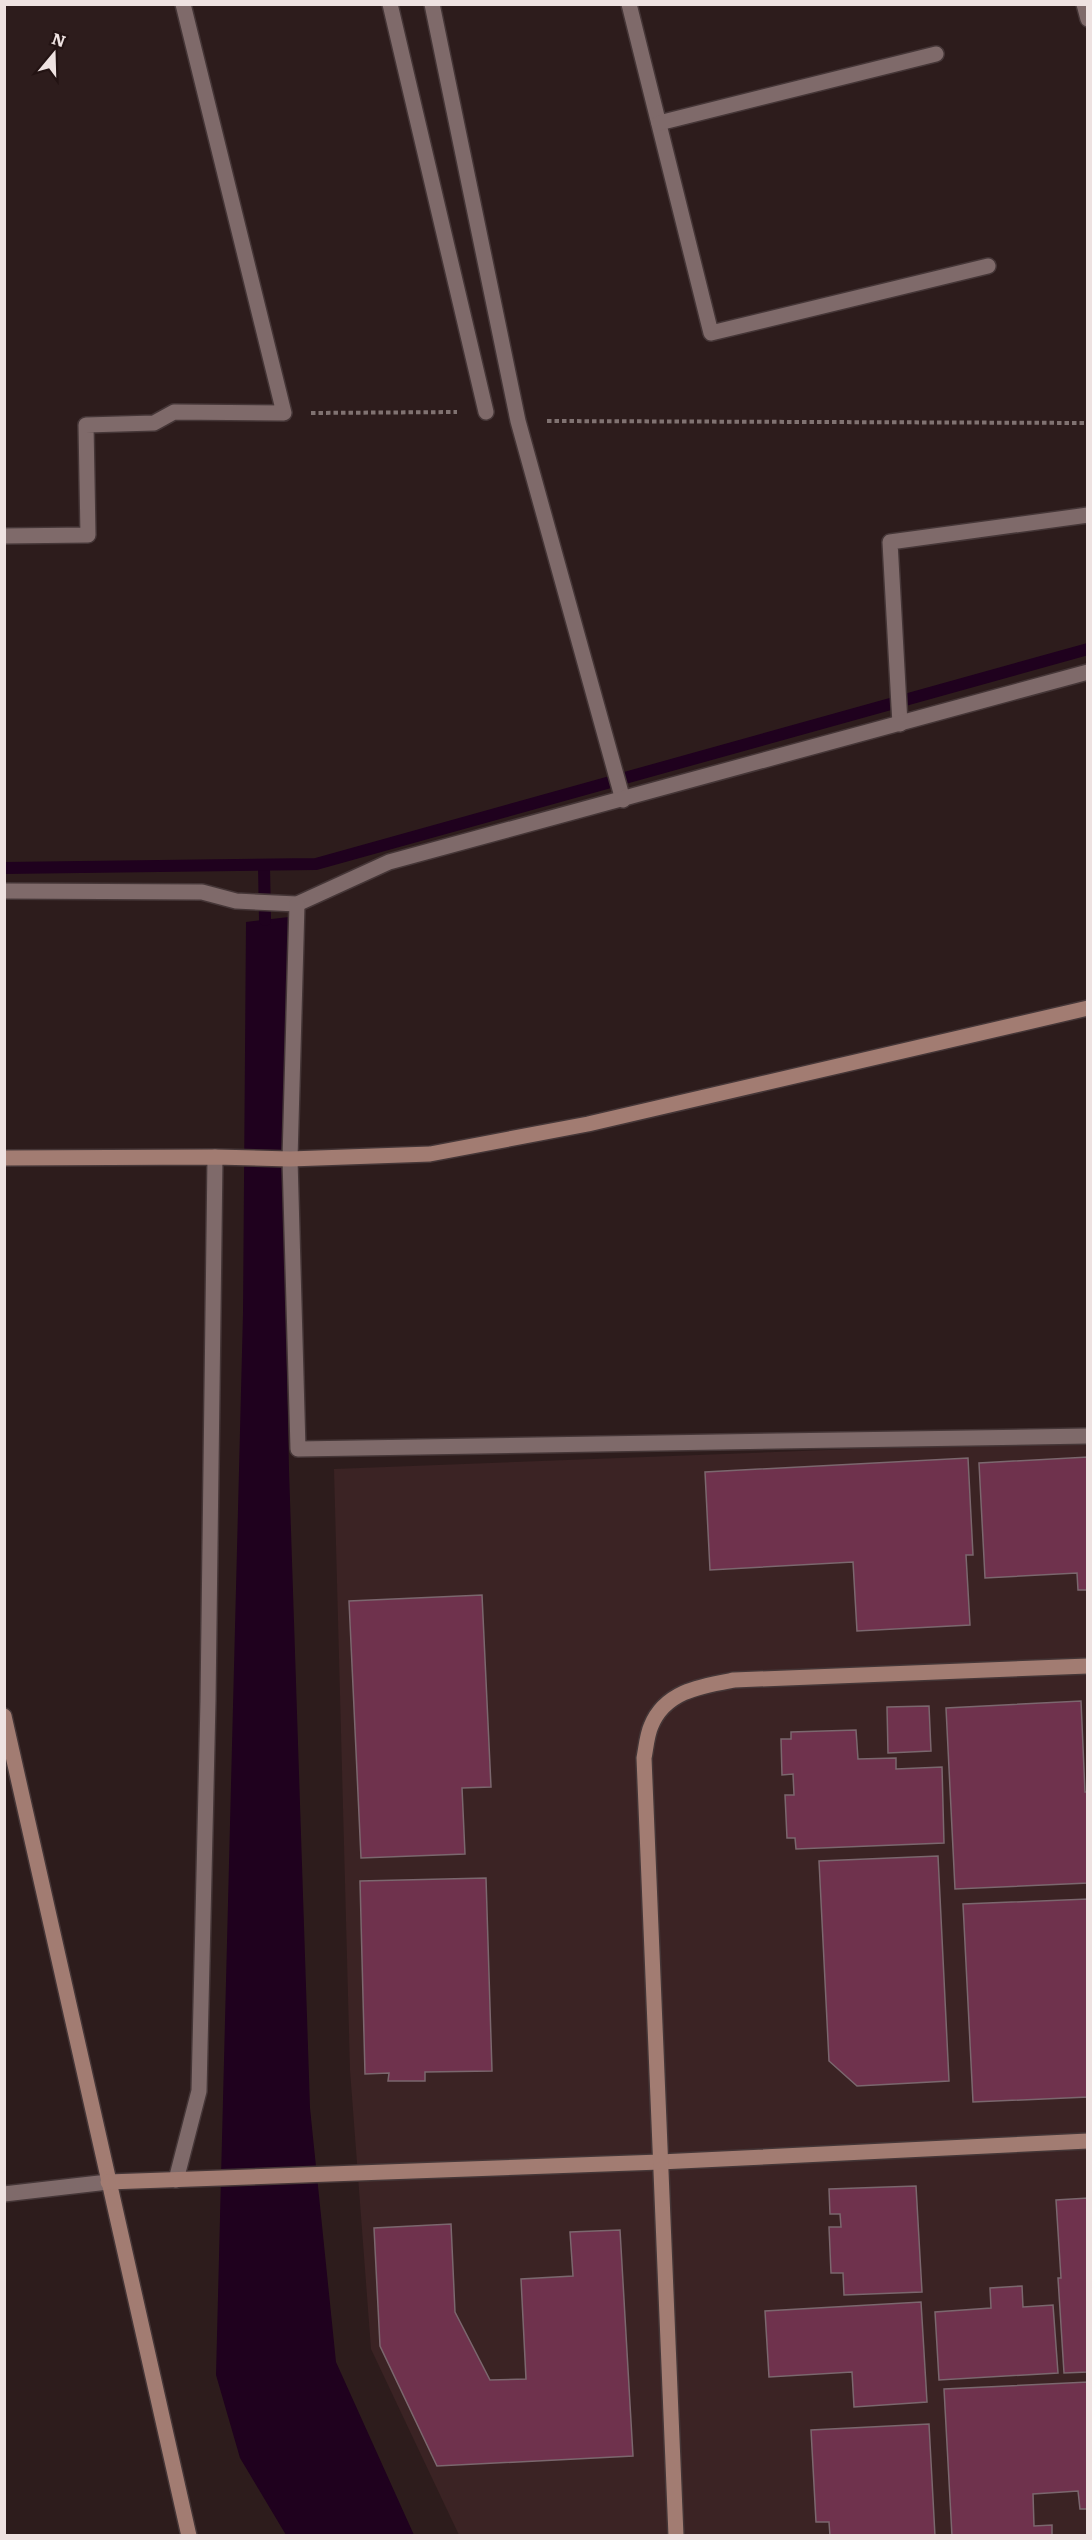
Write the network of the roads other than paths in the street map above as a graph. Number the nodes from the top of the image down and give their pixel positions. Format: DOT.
graph roads {
  1 [pos="183,4"];
  2 [pos="390,4"];
  3 [pos="432,4"];
  4 [pos="629,4"];
  5 [pos="1084,4"];
  6 [pos="1088,19"];
  7 [pos="936,54"];
  8 [pos="659,123"];
  9 [pos="988,266"];
  10 [pos="486,412"];
  11 [pos="1088,515"];
  12 [pos="4,536"];
  13 [pos="1088,672"];
  14 [pos="900,724"];
  15 [pos="623,800"];
  16 [pos="4,891"];
  17 [pos="297,904"];
  18 [pos="1088,1008"];
  19 [pos="222,1157"];
  20 [pos="4,1158"];
  21 [pos="290,1159"];
  22 [pos="1088,1436"];
  23 [pos="1088,1665"];
  24 [pos="4,1716"];
  25 [pos="1088,2140"];
  26 [pos="660,2162"];
  27 [pos="176,2180"];
  28 [pos="108,2182"];
  29 [pos="4,2194"];
  30 [pos="189,2535"];
  31 [pos="676,2535"];
  1 -- 12 [label="street"];
  2 -- 10 [label="street"];
  3 -- 15 [label="street"];
  4 -- 8 [label="street"];
  5 -- 6 [label="street"];
  7 -- 8 [label="street"];
  8 -- 9 [label="street"];
  11 -- 14 [label="street"];
  13 -- 14 [label="street"];
  14 -- 15 [label="street"];
  15 -- 17 [label="street"];
  16 -- 17 [label="street"];
  17 -- 21 [label="street"];
  18 -- 21 [label="street"];
  19 -- 20 [label="street"];
  19 -- 21 [label="street"];
  19 -- 27 [label="street"];
  21 -- 22 [label="street"];
  23 -- 26 [label="street"];
  24 -- 28 [label="street"];
  25 -- 26 [label="street"];
  26 -- 27 [label="street"];
  26 -- 31 [label="street"];
  27 -- 28 [label="street"];
  28 -- 29 [label="street"];
  28 -- 30 [label="street"];
}
